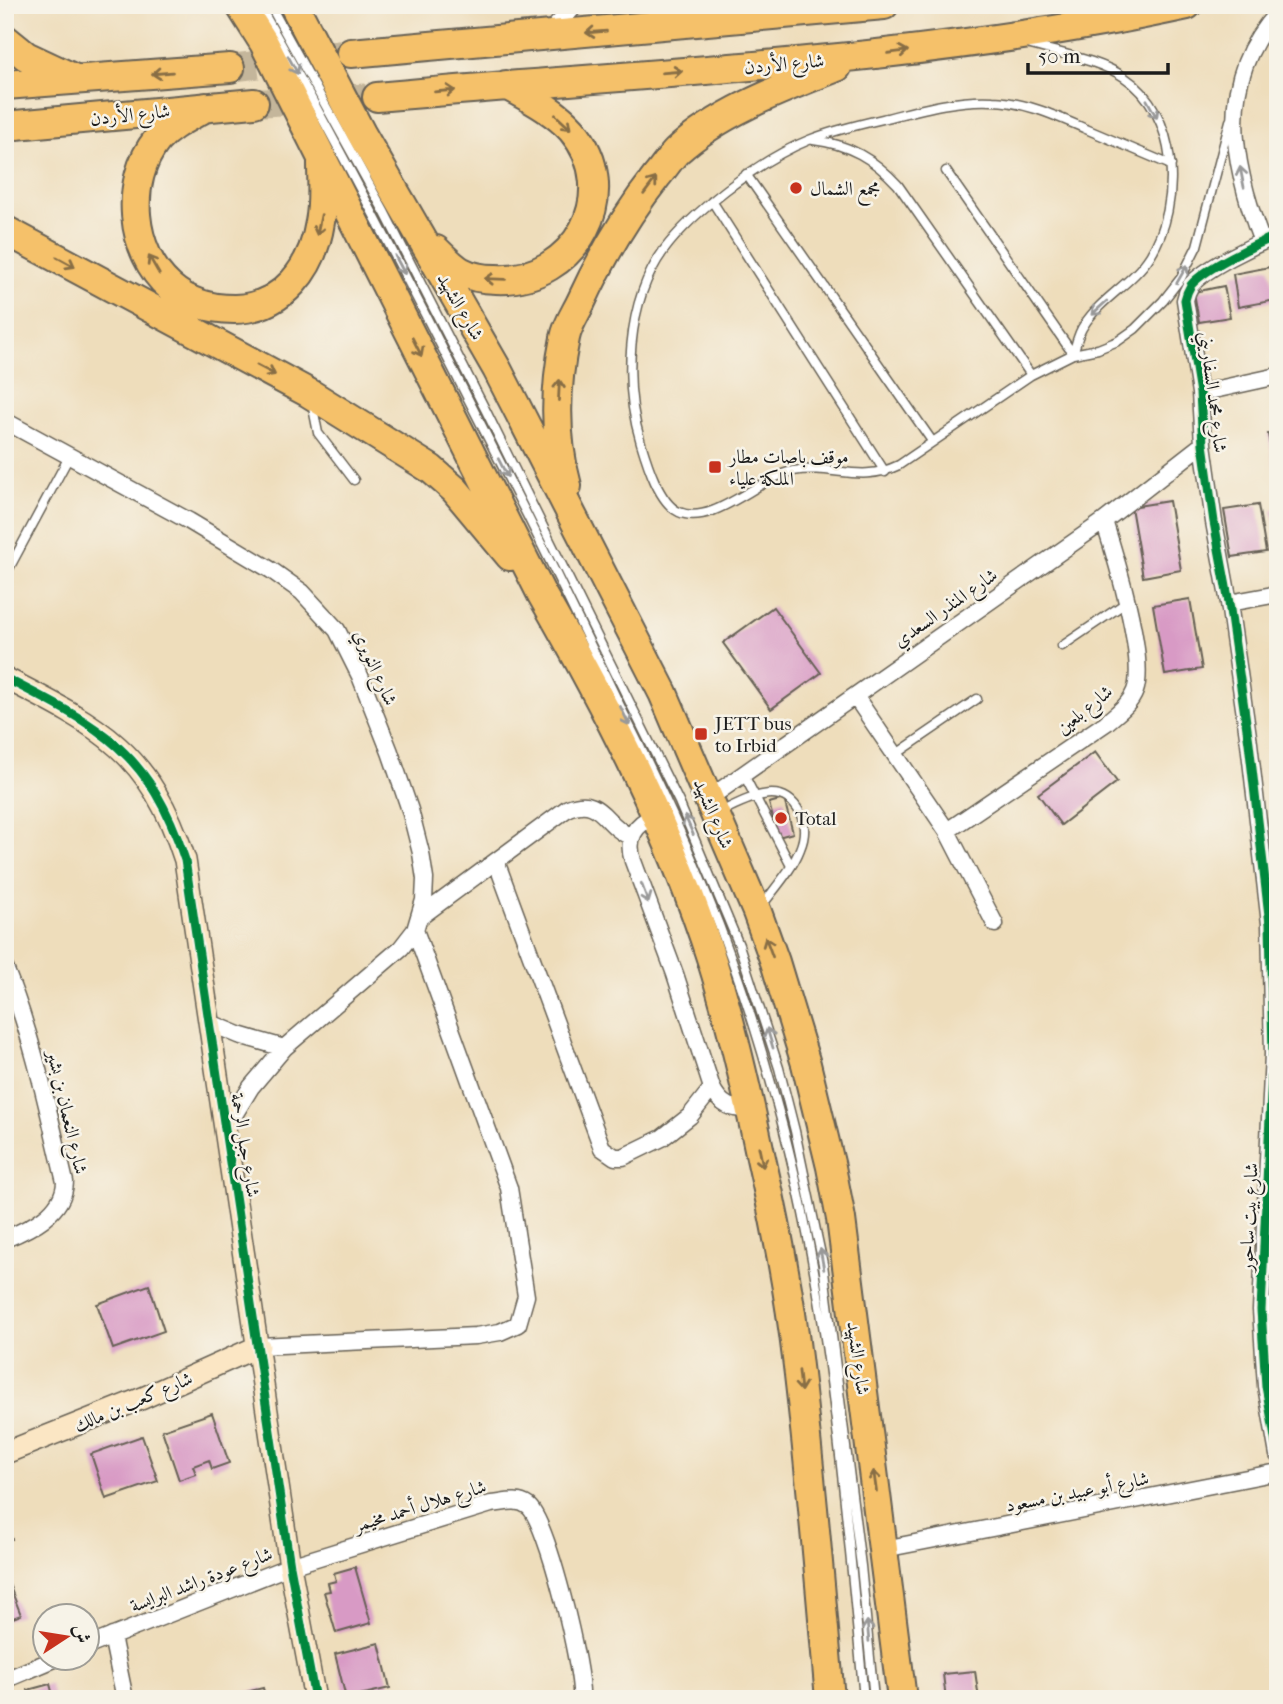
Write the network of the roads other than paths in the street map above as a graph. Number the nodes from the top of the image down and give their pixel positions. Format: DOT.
graph roads {
  1 [pos="240,5"];
  2 [pos="260,5"];
  3 [pos="270,5"];
  4 [pos="294,5"];
  5 [pos="576,5"];
  6 [pos="745,5"];
  7 [pos="884,5"];
  8 [pos="1187,5"];
  9 [pos="1278,12"];
  10 [pos="800,13"];
  11 [pos="545,37"];
  12 [pos="1008,37"];
  13 [pos="5,39"];
  14 [pos="351,53"];
  15 [pos="864,56"];
  16 [pos="230,68"];
  17 [pos="79,80"];
  18 [pos="5,85"];
  19 [pos="506,85"];
  20 [pos="377,97"];
  21 [pos="254,103"];
  22 [pos="1236,103"];
  23 [pos="205,107"];
  24 [pos="5,126"];
  25 [pos="810,140"];
  26 [pos="322,157"];
  27 [pos="1171,164"];
  28 [pos="946,171"];
  29 [pos="746,174"];
  30 [pos="399,198"];
  31 [pos="712,201"];
  32 [pos="5,230"];
  33 [pos="1278,235"];
  34 [pos="1262,242"];
  35 [pos="1073,354"];
  36 [pos="1031,375"];
  37 [pos="1278,376"];
  38 [pos="309,393"];
  39 [pos="1199,393"];
  40 [pos="5,421"];
  41 [pos="932,441"];
  42 [pos="1203,444"];
  43 [pos="70,455"];
  44 [pos="885,472"];
  45 [pos="354,480"];
  46 [pos="1104,521"];
  47 [pos="590,551"];
  48 [pos="5,576"];
  49 [pos="541,593"];
  50 [pos="1278,594"];
  51 [pos="1127,602"];
  52 [pos="1229,603"];
  53 [pos="1062,646"];
  54 [pos="5,678"];
  55 [pos="855,696"];
  56 [pos="977,699"];
  57 [pos="895,755"];
  58 [pos="744,775"];
  59 [pos="755,796"];
  60 [pos="711,806"];
  61 [pos="656,816"];
  62 [pos="947,831"];
  63 [pos="631,837"];
  64 [pos="496,861"];
  65 [pos="791,866"];
  66 [pos="757,912"];
  67 [pos="418,924"];
  68 [pos="995,924"];
  69 [pos="5,968"];
  70 [pos="208,1022"];
  71 [pos="284,1048"];
  72 [pos="712,1088"];
  73 [pos="751,1109"];
  74 [pos="226,1128"];
  75 [pos="5,1239"];
  76 [pos="1278,1304"];
  77 [pos="1261,1310"];
  78 [pos="259,1346"];
  79 [pos="5,1453"];
  80 [pos="1278,1455"];
  81 [pos="1278,1472"];
  82 [pos="884,1549"];
  83 [pos="290,1566"];
  84 [pos="112,1636"];
  85 [pos="102,1640"];
  86 [pos="32,1669"];
  87 [pos="5,1680"];
  88 [pos="125,1699"];
  89 [pos="315,1699"];
  90 [pos="581,1699"];
  91 [pos="830,1699"];
  92 [pos="864,1699"];
  93 [pos="874,1699"];
  94 [pos="902,1699"];
  1 -- 26 [label="highway"];
  2 -- 92 [label="lane, one-way"];
  93 -- 3 [label="lane, one-way"];
  4 -- 30 [label="highway, شارع الشهيد"];
  5 -- 11 [label="street"];
  6 -- 10 [label="street"];
  7 -- 10 [label="highway"];
  8 -- 12 [label="highway, شارع الأردن"];
  9 -- 22 [label="street"];
  10 -- 11 [label="highway, one-way"];
  11 -- 14 [label="highway"];
  15 -- 12 [label="highway, شارع الأردن, one-way"];
  12 -- 27 [label="lane, one-way"];
  13 -- 17 [label="highway"];
  19 -- 15 [label="highway, شارع الأردن, one-way"];
  47 -- 15 [label="highway, one-way"];
  16 -- 17 [label="highway, شارع الأردن, one-way"];
  17 -- 18 [label="highway, شارع الأردن"];
  20 -- 19 [label="highway, شارع الأردن, one-way"];
  19 -- 30 [label="highway, one-way"];
  21 -- 23 [label="highway, شارع الأردن"];
  34 -- 22 [label="street, one-way"];
  35 -- 22 [label="lane, one-way"];
  23 -- 24 [label="highway, شارع الأردن"];
  26 -- 23 [label="highway, one-way"];
  25 -- 27 [label="lane"];
  25 -- 29 [label="lane"];
  25 -- 36 [label="lane"];
  26 -- 49 [label="highway, one-way"];
  27 -- 35 [label="lane, one-way"];
  28 -- 35 [label="lane"];
  29 -- 31 [label="lane"];
  29 -- 41 [label="lane"];
  30 -- 47 [label="highway, شارع الشهيد"];
  31 -- 44 [label="lane"];
  31 -- 44 [label="lane"];
  32 -- 38 [label="highway, one-way"];
  33 -- 34 [label="street, شارع محمد السفاريني"];
  34 -- 39 [label="street, شارع محمد السفاريني"];
  35 -- 36 [label="lane"];
  36 -- 41 [label="lane"];
  37 -- 39 [label="street"];
  38 -- 45 [label="lane"];
  38 -- 49 [label="highway"];
  39 -- 42 [label="street, شارع محمد السفاريني"];
  40 -- 43 [label="street, شارع النويري"];
  41 -- 44 [label="lane"];
  42 -- 46 [label="street, شارع المنذر السعدي"];
  42 -- 52 [label="street, شارع محمد السفاريني"];
  43 -- 48 [label="lane"];
  43 -- 67 [label="street, شارع النويري"];
  46 -- 51 [label="street, شارع بلعين"];
  46 -- 55 [label="street, شارع المنذر السعدي"];
  47 -- 60 [label="highway, شارع الشهيد"];
  49 -- 61 [label="highway"];
  50 -- 52 [label="street"];
  51 -- 53 [label="lane"];
  51 -- 62 [label="street, شارع بلعين"];
  52 -- 77 [label="street, شارع بيت ساحور"];
  54 -- 70 [label="street, شارع جبل الرحمة"];
  55 -- 57 [label="street"];
  55 -- 58 [label="street, شارع المنذر السعدي"];
  56 -- 57 [label="lane"];
  57 -- 62 [label="street"];
  58 -- 59 [label="lane"];
  58 -- 60 [label="street, شارع المنذر السعدي"];
  59 -- 60 [label="lane"];
  59 -- 65 [label="lane"];
  59 -- 65 [label="lane"];
  60 -- 66 [label="highway, شارع الشهيد"];
  61 -- 63 [label="street"];
  61 -- 73 [label="highway"];
  62 -- 68 [label="street"];
  63 -- 64 [label="street"];
  63 -- 72 [label="street, one-way"];
  64 -- 67 [label="street"];
  64 -- 72 [label="street"];
  65 -- 66 [label="lane"];
  82 -- 66 [label="highway, شارع الشهيد, one-way"];
  67 -- 71 [label="street"];
  67 -- 78 [label="street"];
  69 -- 75 [label="street, شارع النعمان بن بشير"];
  70 -- 71 [label="street"];
  70 -- 74 [label="street, شارع جبل الرحمة"];
  71 -- 74 [label="street"];
  72 -- 73 [label="street"];
  73 -- 91 [label="highway, one-way"];
  74 -- 78 [label="street, شارع جبل الرحمة"];
  76 -- 77 [label="street"];
  77 -- 80 [label="street, شارع بيت ساحور"];
  78 -- 79 [label="street, شارع كعب بن مالك"];
  78 -- 83 [label="street, شارع جبل الرحمة"];
  81 -- 82 [label="street, شارع أبو عبيد بن مسعود"];
  82 -- 94 [label="highway, شارع الشهيد"];
  83 -- 84 [label="street, شارع عودة راشد البرايسة"];
  83 -- 89 [label="street, شارع جبل الرحمة"];
  83 -- 90 [label="street, شارع هلال أحمد مخيمر"];
  84 -- 85 [label="street, شارع عودة راشد البرايسة"];
  84 -- 88 [label="street"];
  86 -- 87 [label="street"];
}
